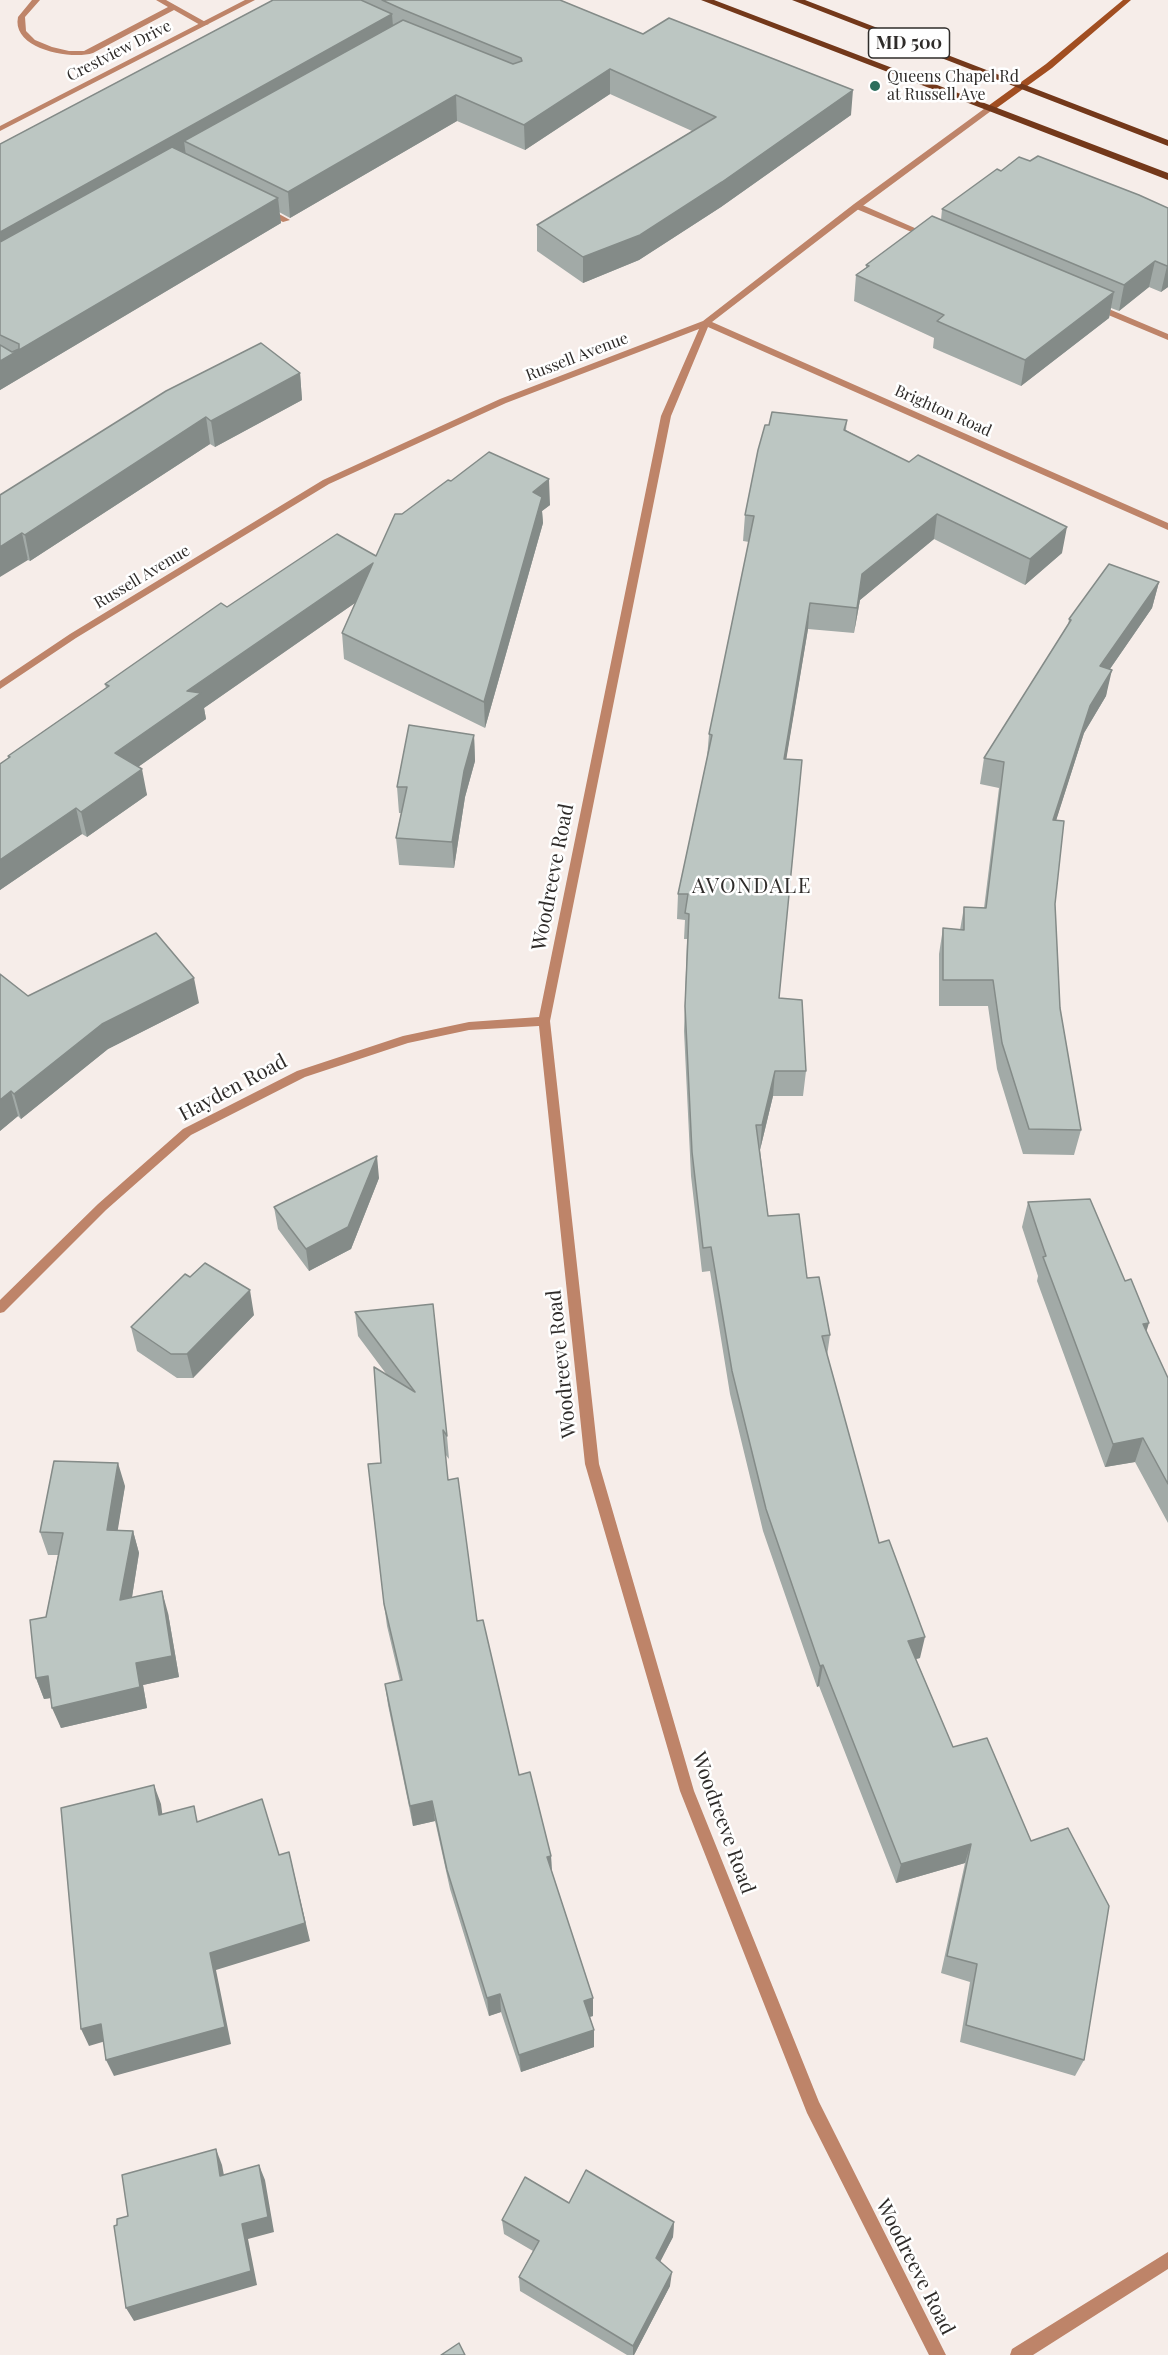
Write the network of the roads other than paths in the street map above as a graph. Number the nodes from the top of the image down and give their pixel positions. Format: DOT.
graph roads {
  1 [pos="36,0"];
  2 [pos="160,0"];
  3 [pos="251,0"];
  4 [pos="706,0"];
  5 [pos="797,0"];
  6 [pos="1127,0"];
  7 [pos="174,7"];
  8 [pos="205,24"];
  9 [pos="1022,86"];
  10 [pos="990,108"];
  11 [pos="0,129"];
  12 [pos="1168,143"];
  13 [pos="1168,177"];
  14 [pos="256,206"];
  15 [pos="857,206"];
  16 [pos="286,220"];
  17 [pos="943,242"];
  18 [pos="1093,305"];
  19 [pos="706,323"];
  20 [pos="1168,337"];
  21 [pos="1168,527"];
  22 [pos="0,686"];
  23 [pos="544,1021"];
  24 [pos="0,1308"];
  25 [pos="1168,2260"];
  26 [pos="938,2355"];
  27 [pos="1018,2355"];
  1 -- 7 [label="street"];
  2 -- 7 [label="street"];
  3 -- 8 [label="street, Crestview Drive"];
  4 -- 10 [label="main road, MD 500"];
  5 -- 9 [label="main road, MD 500"];
  6 -- 9 [label="street, Russell Avenue"];
  7 -- 8 [label="street"];
  8 -- 11 [label="street, Crestview Drive"];
  9 -- 10 [label="street, Russell Avenue"];
  9 -- 12 [label="main road, MD 500"];
  10 -- 13 [label="main road, MD 500"];
  10 -- 15 [label="street, Russell Avenue"];
  14 -- 16 [label="street"];
  15 -- 17 [label="street"];
  15 -- 19 [label="street, Russell Avenue"];
  18 -- 20 [label="street"];
  19 -- 21 [label="street, Brighton Road"];
  19 -- 22 [label="street, Russell Avenue"];
  19 -- 23 [label="street, Woodreeve Road"];
  23 -- 24 [label="street, Hayden Road"];
  23 -- 26 [label="street, Woodreeve Road"];
  25 -- 27 [label="street"];
}
